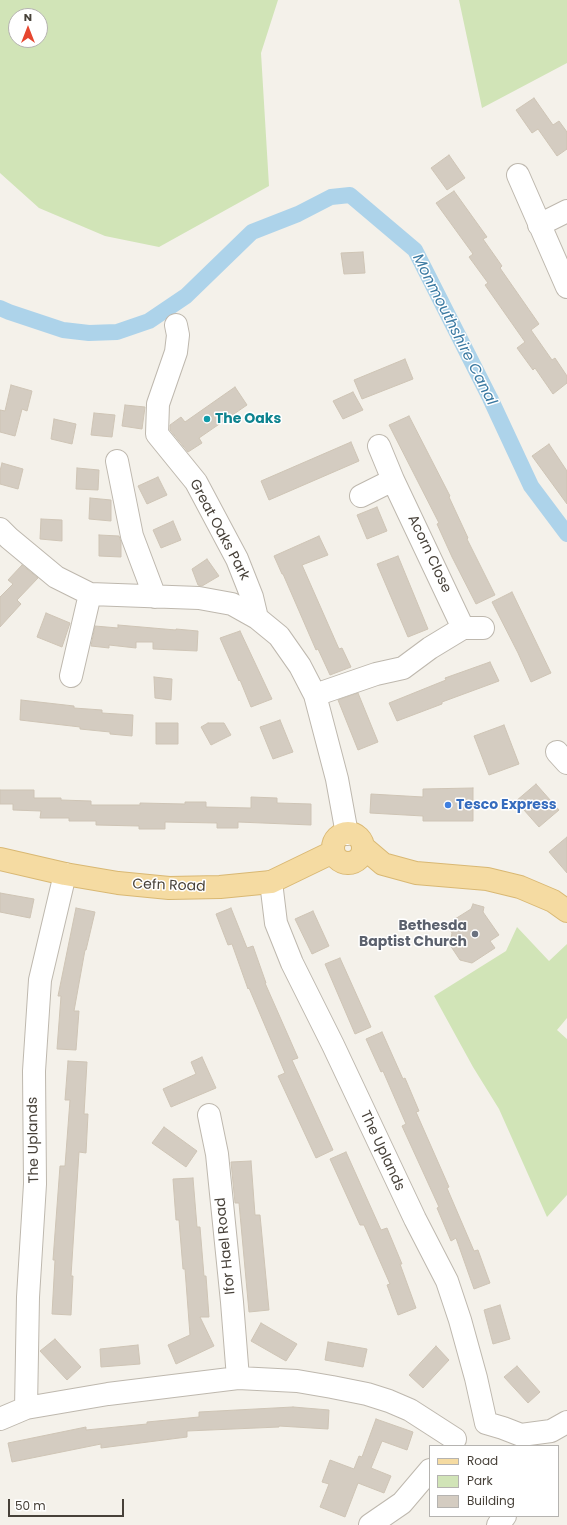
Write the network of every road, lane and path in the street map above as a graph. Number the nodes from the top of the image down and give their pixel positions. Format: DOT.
graph roads {
  1 [pos="518,175"];
  2 [pos="567,211"];
  3 [pos="539,225"];
  4 [pos="567,287"];
  5 [pos="177,330"];
  6 [pos="379,446"];
  7 [pos="117,461"];
  8 [pos="393,480"];
  9 [pos="361,496"];
  10 [pos="0,529"];
  11 [pos="90,594"];
  12 [pos="155,597"];
  13 [pos="257,618"];
  14 [pos="71,676"];
  15 [pos="315,695"];
  16 [pos="355,840"];
  17 [pos="0,859"];
  18 [pos="65,874"];
  19 [pos="271,882"];
  20 [pos="567,911"];
  21 [pos="209,1115"];
  22 [pos="238,1378"];
  23 [pos="26,1408"];
  24 [pos="0,1419"];
  25 [pos="567,1422"];
  26 [pos="486,1423"];
  27 [pos="525,1440"];
  28 [pos="452,1443"];
  29 [pos="429,1471"];
  30 [pos="504,1517"];
  31 [pos="370,1525"];
  32 [pos="498,1525"];
  1 -- 3 [label="street"];
  2 -- 3 [label="street"];
  3 -- 4 [label="street"];
  5 -- 13 [label="street, Great Oaks Park"];
  6 -- 8 [label="street, Acorn Close"];
  7 -- 12 [label="street"];
  8 -- 9 [label="street"];
  8 -- 15 [label="street, Acorn Close"];
  10 -- 11 [label="street"];
  11 -- 12 [label="street"];
  11 -- 14 [label="street"];
  12 -- 13 [label="street"];
  13 -- 15 [label="street"];
  15 -- 16 [label="street"];
  16 -- 19 [label="main road, Cefn Road"];
  16 -- 20 [label="main road"];
  17 -- 18 [label="main road, Cefn Road"];
  18 -- 19 [label="main road, Cefn Road"];
  18 -- 23 [label="street, The Uplands"];
  19 -- 26 [label="street, The Uplands"];
  21 -- 22 [label="street, Ifor Hael Road"];
  22 -- 23 [label="street"];
  22 -- 28 [label="street"];
  23 -- 24 [label="street"];
  25 -- 27 [label="street"];
  26 -- 27 [label="street"];
  26 -- 28 [label="street"];
  29 -- 31 [label="street"];
  30 -- 32 [label="street"];
}
